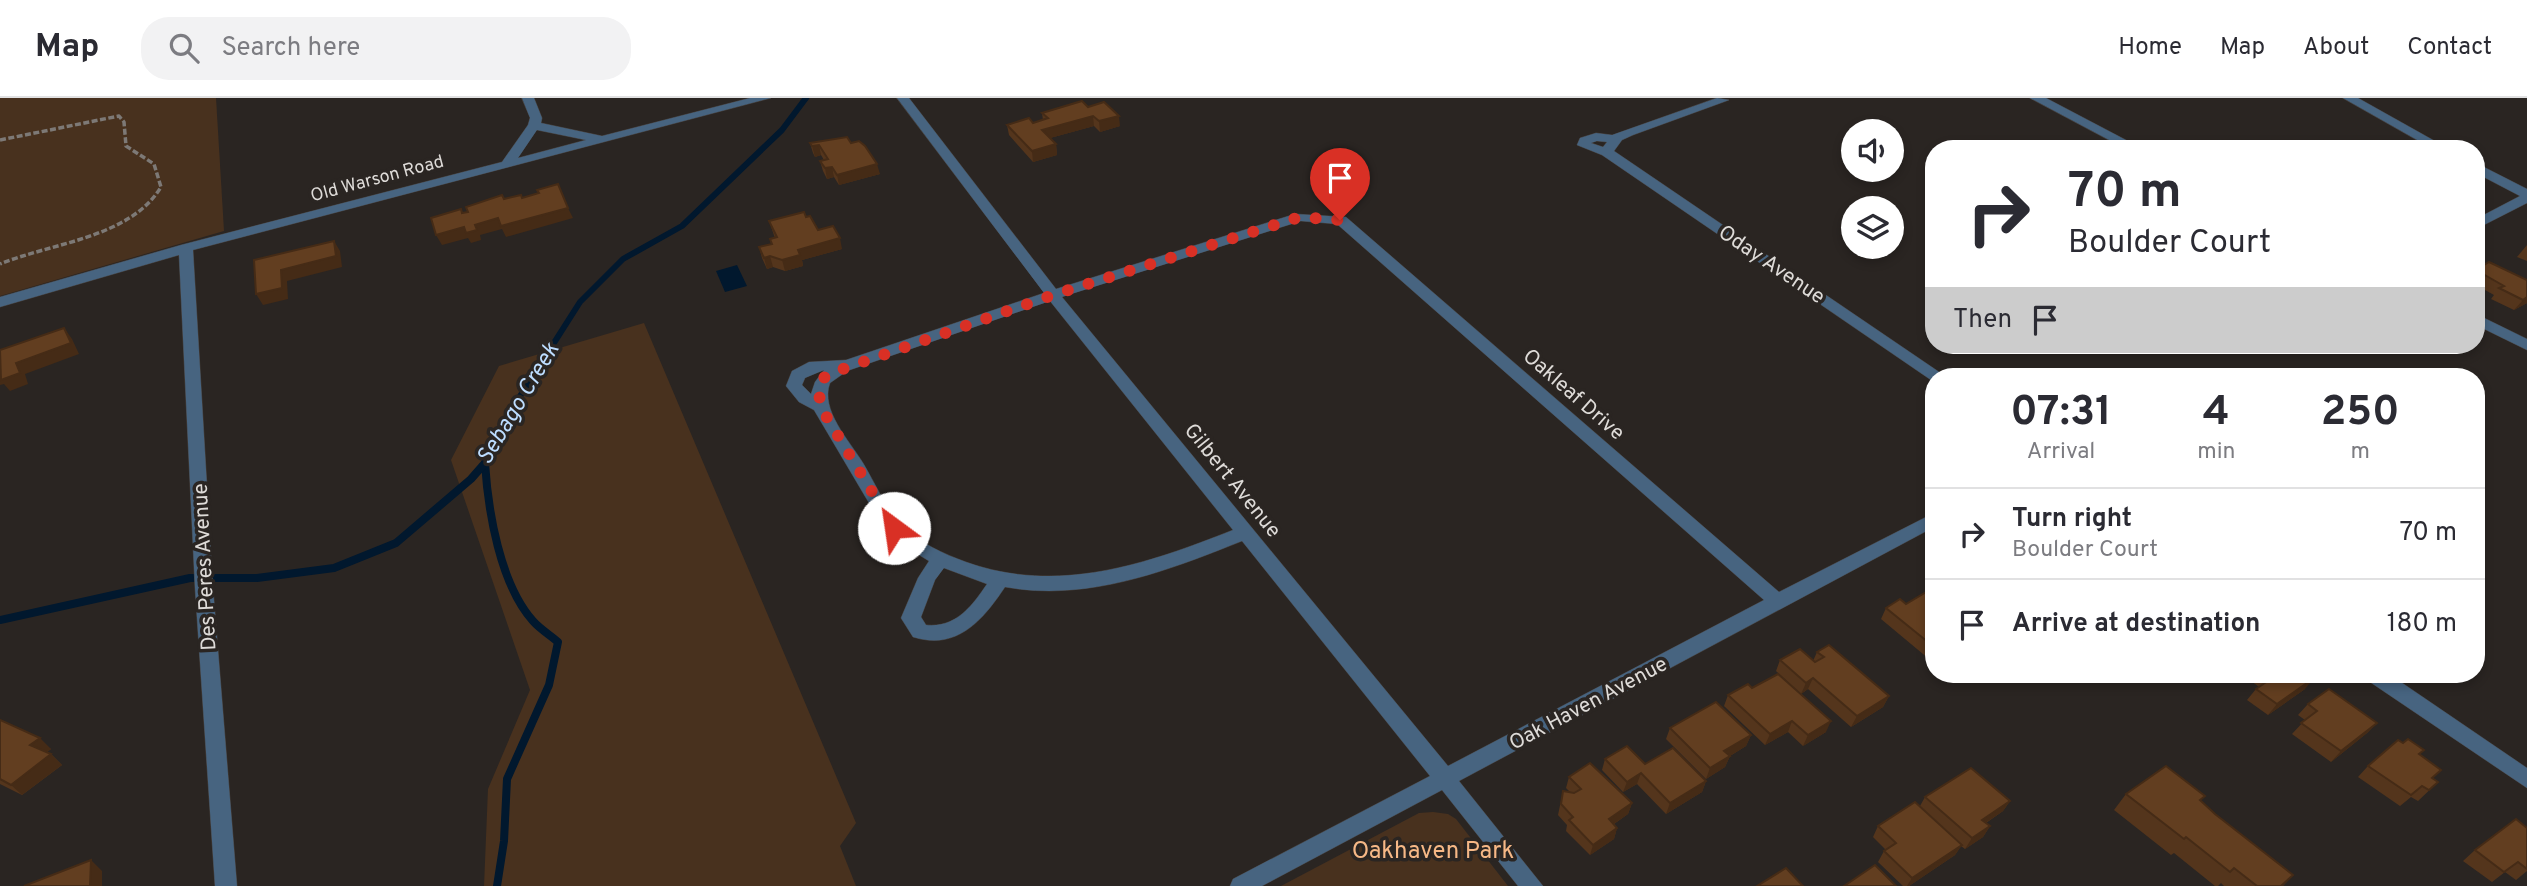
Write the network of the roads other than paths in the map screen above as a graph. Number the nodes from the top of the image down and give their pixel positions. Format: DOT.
graph roads {
  1 [pos="528,98"];
  2 [pos="903,98"];
  3 [pos="2036,98"];
  4 [pos="2349,98"];
  5 [pos="760,99"];
  6 [pos="1723,100"];
  7 [pos="534,125"];
  8 [pos="602,139"];
  9 [pos="2119,140"];
  10 [pos="2426,140"];
  11 [pos="508,163"];
  12 [pos="2485,172"];
  13 [pos="2527,197"];
  14 [pos="2512,206"];
  15 [pos="2527,213"];
  16 [pos="2485,220"];
  17 [pos="186,248"];
  18 [pos="1053,295"];
  19 [pos="0,302"];
  20 [pos="2485,324"];
  21 [pos="2527,345"];
  22 [pos="845,366"];
  23 [pos="1926,368"];
  24 [pos="820,406"];
  25 [pos="1925,524"];
  26 [pos="1246,532"];
  27 [pos="941,559"];
  28 [pos="1000,580"];
  29 [pos="1777,601"];
  30 [pos="2387,683"];
  31 [pos="1447,779"];
  32 [pos="2527,779"];
  33 [pos="226,886"];
  34 [pos="1241,886"];
  35 [pos="1532,886"];
  1 -- 7 [label="street"];
  2 -- 18 [label="street, Gilbert Avenue"];
  3 -- 9 [label="street"];
  4 -- 10 [label="street"];
  5 -- 8 [label="street, Old Warson Road"];
  6 -- 23 [label="street, Oday Avenue"];
  7 -- 8 [label="street"];
  7 -- 11 [label="street"];
  8 -- 11 [label="street, Old Warson Road"];
  11 -- 17 [label="street, Old Warson Road"];
  12 -- 13 [label="street"];
  13 -- 14 [label="street"];
  14 -- 15 [label="street"];
  14 -- 16 [label="street"];
  17 -- 19 [label="street, Old Warson Road"];
  17 -- 33 [label="street, Des Peres Avenue"];
  18 -- 22 [label="street"];
  18 -- 26 [label="street, Gilbert Avenue"];
  18 -- 29 [label="street, Oakleaf Drive"];
  20 -- 21 [label="street"];
  22 -- 24 [label="street"];
  22 -- 24 [label="street"];
  24 -- 27 [label="street"];
  25 -- 29 [label="street, Oak Haven Avenue"];
  26 -- 28 [label="street"];
  26 -- 31 [label="street, Gilbert Avenue"];
  27 -- 28 [label="street"];
  27 -- 28 [label="street"];
  29 -- 31 [label="street, Oak Haven Avenue"];
  30 -- 32 [label="street"];
  31 -- 34 [label="street, Oak Haven Avenue"];
  31 -- 35 [label="street, Gilbert Avenue"];
}
